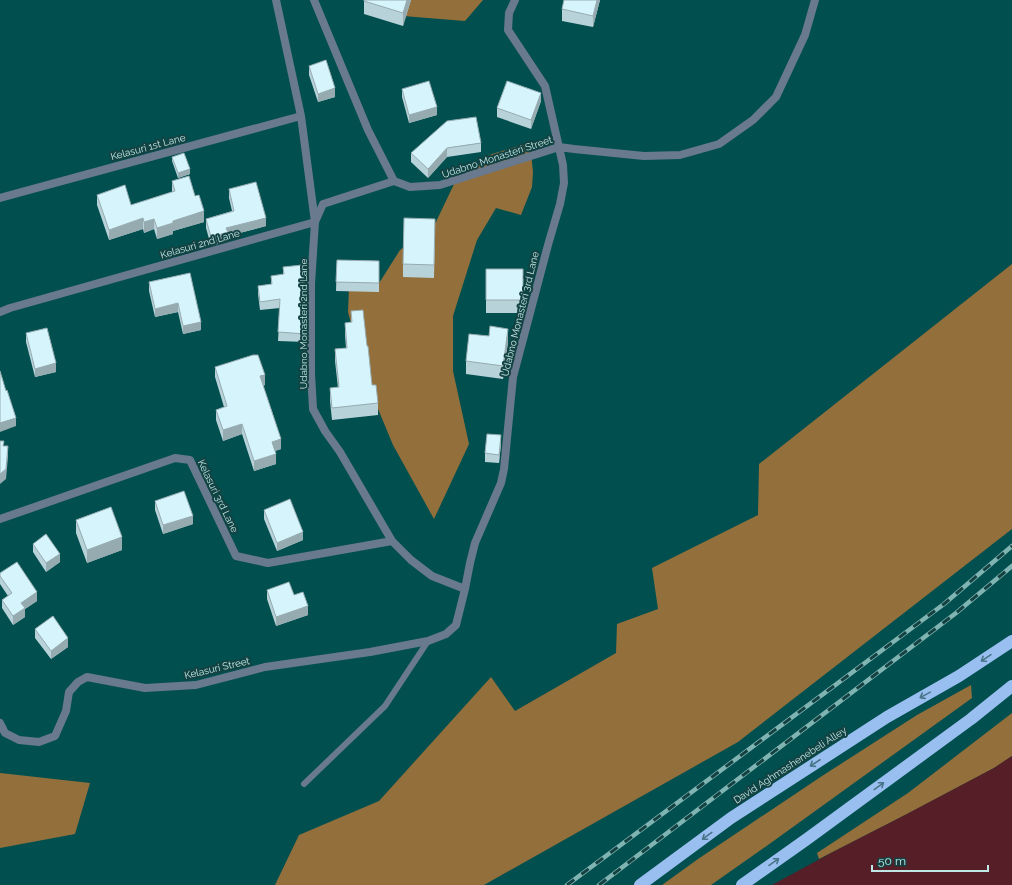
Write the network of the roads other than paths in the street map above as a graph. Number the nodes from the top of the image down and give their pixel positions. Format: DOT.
graph roads {
  1 [pos="276,0"];
  2 [pos="314,0"];
  3 [pos="515,0"];
  4 [pos="815,0"];
  5 [pos="300,116"];
  6 [pos="559,147"];
  7 [pos="394,180"];
  8 [pos="0,198"];
  9 [pos="315,222"];
  10 [pos="0,312"];
  11 [pos="0,519"];
  12 [pos="392,541"];
  13 [pos="465,589"];
  14 [pos="456,625"];
  15 [pos="428,641"];
  16 [pos="1012,641"];
  17 [pos="1012,686"];
  18 [pos="0,723"];
  19 [pos="304,784"];
  20 [pos="640,885"];
  21 [pos="742,885"];
  1 -- 5 [label="street, Udabno Monasteri 2nd Lane"];
  2 -- 7 [label="street"];
  3 -- 6 [label="street, Udabno Monasteri 3rd Lane"];
  4 -- 6 [label="street, Udabno Monasteri Street"];
  5 -- 8 [label="street, Kelasuri 1st Lane"];
  5 -- 9 [label="street, Udabno Monasteri 2nd Lane"];
  6 -- 7 [label="street, Udabno Monasteri Street"];
  6 -- 13 [label="street, Udabno Monasteri 3rd Lane"];
  7 -- 9 [label="street"];
  9 -- 10 [label="street, Kelasuri 2nd Lane"];
  9 -- 12 [label="street, Udabno Monasteri 2nd Lane"];
  11 -- 12 [label="street, Kelasuri 3rd Lane"];
  12 -- 13 [label="street, Udabno Monasteri 2nd Lane"];
  13 -- 14 [label="street, Udabno Monasteri 3rd Lane"];
  14 -- 15 [label="street, Kelasuri Street"];
  15 -- 18 [label="street, Kelasuri Street"];
  15 -- 19 [label="lane"];
  16 -- 20 [label="highway, David Aghmashenebeli Alley, one-way"];
  21 -- 17 [label="highway, one-way"];
}
